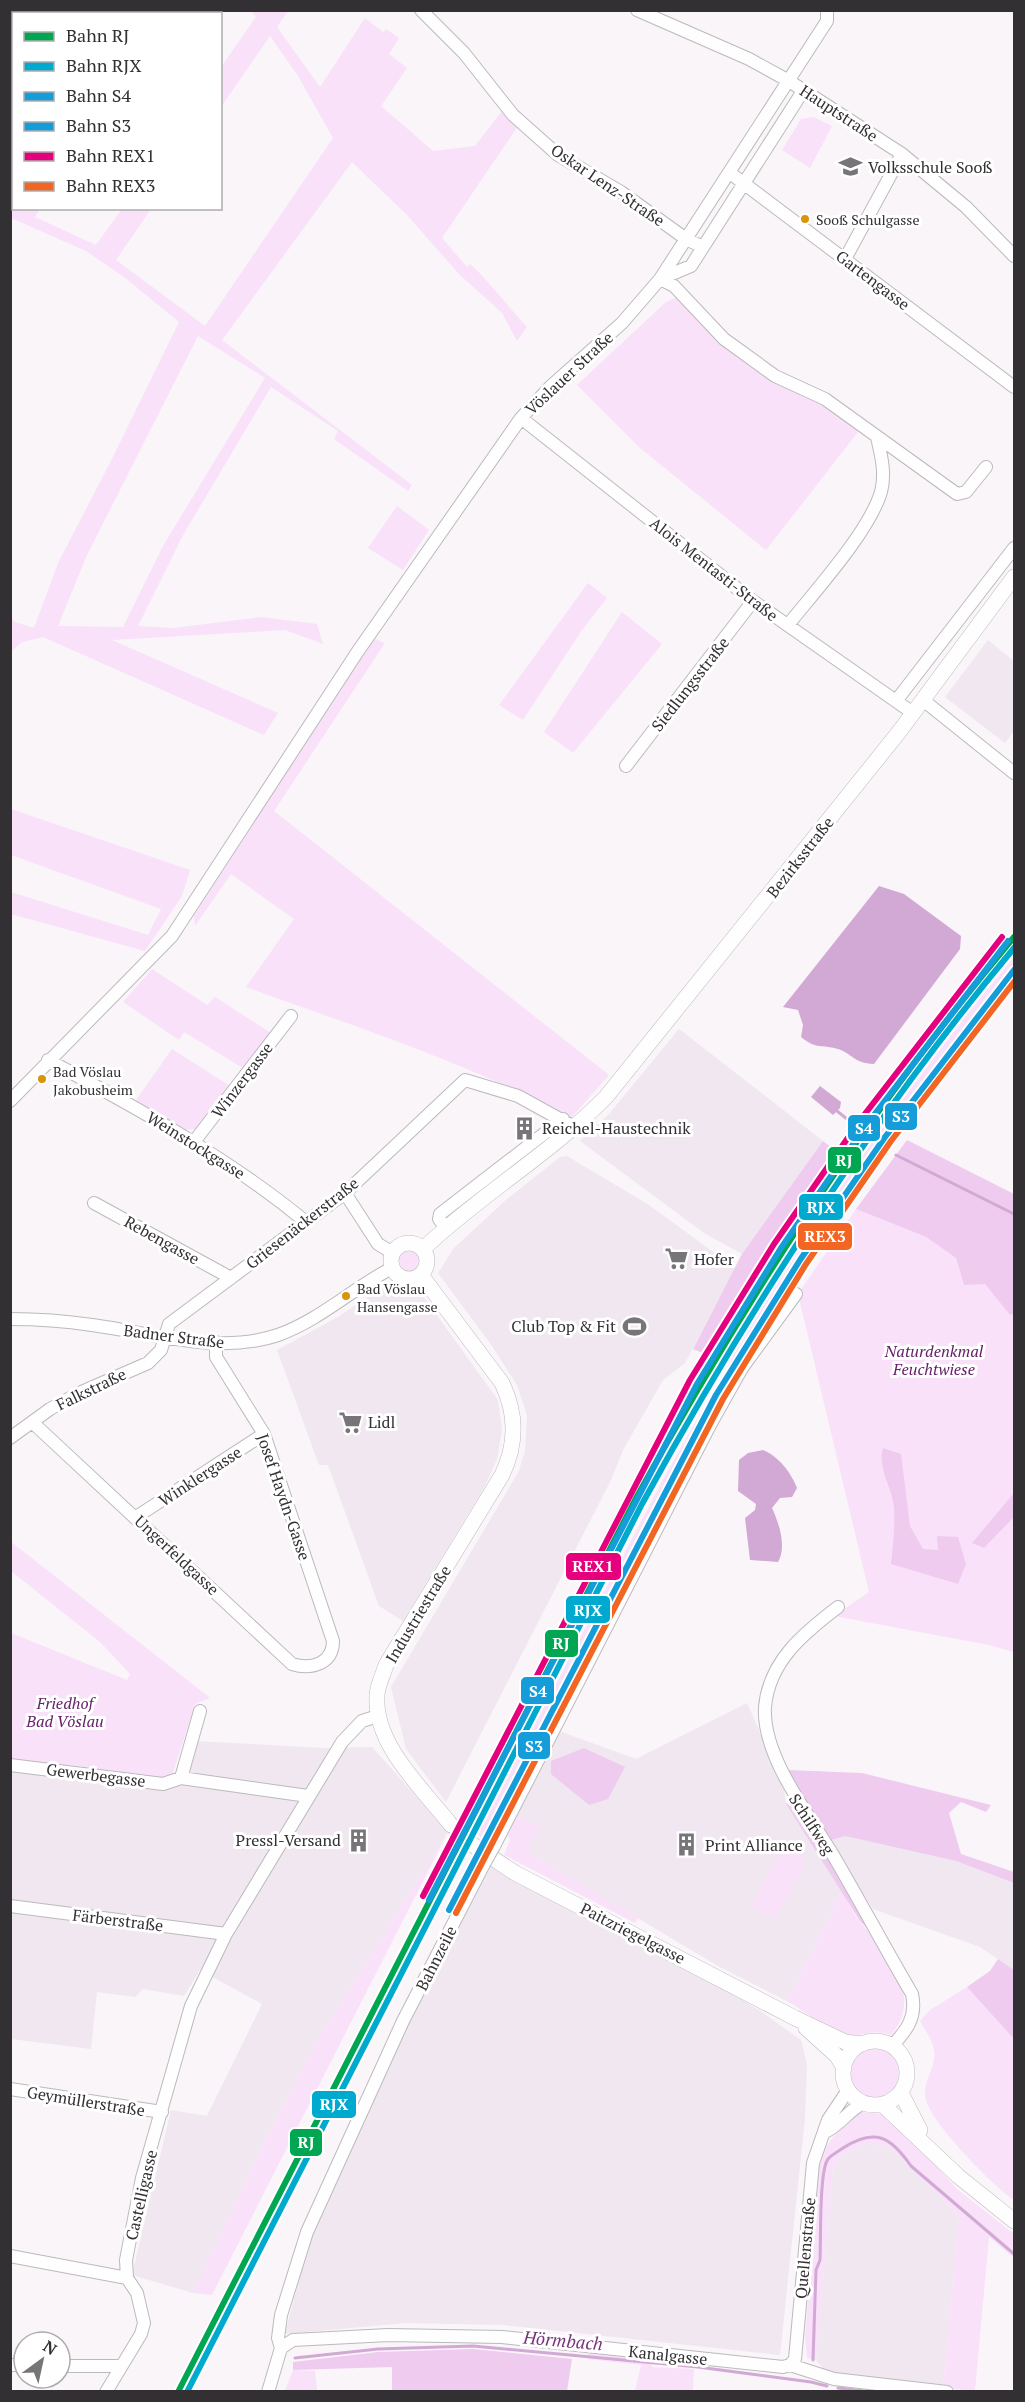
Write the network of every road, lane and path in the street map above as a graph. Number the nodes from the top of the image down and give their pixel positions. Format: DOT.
graph roads {
  1 [pos="421,10"];
  2 [pos="637,10"];
  3 [pos="827,10"];
  4 [pos="789,81"];
  5 [pos="804,91"];
  6 [pos="902,154"];
  7 [pos="730,173"];
  8 [pos="746,184"];
  9 [pos="686,239"];
  10 [pos="703,247"];
  11 [pos="1014,256"];
  12 [pos="845,259"];
  13 [pos="660,279"];
  14 [pos="1014,387"];
  15 [pos="521,418"];
  16 [pos="878,437"];
  17 [pos="986,467"];
  18 [pos="1014,548"];
  19 [pos="1014,577"];
  20 [pos="753,601"];
  21 [pos="788,626"];
  22 [pos="922,700"];
  23 [pos="896,701"];
  24 [pos="913,713"];
  25 [pos="626,766"];
  26 [pos="1014,773"];
  27 [pos="291,1016"];
  28 [pos="48,1060"];
  29 [pos="10,1101"];
  30 [pos="562,1119"];
  31 [pos="576,1128"];
  32 [pos="193,1143"];
  33 [pos="345,1193"];
  34 [pos="94,1203"];
  35 [pos="306,1222"];
  36 [pos="446,1228"];
  37 [pos="423,1249"];
  38 [pos="392,1261"];
  39 [pos="421,1275"];
  40 [pos="231,1278"];
  41 [pos="796,1293"];
  42 [pos="10,1319"];
  43 [pos="165,1337"];
  44 [pos="216,1342"];
  45 [pos="32,1422"];
  46 [pos="264,1434"];
  47 [pos="10,1438"];
  48 [pos="136,1517"];
  49 [pos="838,1607"];
  50 [pos="328,1658"];
  51 [pos="200,1711"];
  52 [pos="378,1716"];
  53 [pos="10,1765"];
  54 [pos="181,1778"];
  55 [pos="308,1797"];
  56 [pos="451,1825"];
  57 [pos="473,1845"];
  58 [pos="10,1906"];
  59 [pos="226,1934"];
  60 [pos="795,2018"];
  61 [pos="862,2044"];
  62 [pos="892,2046"];
  63 [pos="844,2068"];
  64 [pos="10,2089"];
  65 [pos="848,2090"];
  66 [pos="901,2093"];
  67 [pos="863,2103"];
  68 [pos="882,2104"];
  69 [pos="162,2112"];
  70 [pos="825,2132"];
  71 [pos="931,2148"];
  72 [pos="1014,2221"];
  73 [pos="10,2256"];
  74 [pos="127,2278"];
  75 [pos="281,2348"];
  76 [pos="790,2365"];
  77 [pos="72,2366"];
  78 [pos="120,2366"];
  79 [pos="106,2391"];
  80 [pos="268,2391"];
  81 [pos="947,2391"];
  1 -- 9 [label="street, Oskar Lenz-Straße"];
  2 -- 4 [label="street, Hauptstraße"];
  3 -- 4 [label="street, Vöslauer Straße"];
  4 -- 5 [label="street, Hauptstraße"];
  4 -- 7 [label="street, Vöslauer Straße"];
  5 -- 6 [label="street, Hauptstraße"];
  5 -- 8 [label="street, Vöslauer Straße"];
  6 -- 11 [label="street, Hauptstraße"];
  6 -- 12 [label="street"];
  7 -- 8 [label="street, Gartengasse"];
  7 -- 9 [label="street, Vöslauer Straße"];
  8 -- 10 [label="street, Vöslauer Straße"];
  8 -- 12 [label="street, Gartengasse"];
  9 -- 10 [label="street, Oskar Lenz-Straße"];
  9 -- 13 [label="street, Vöslauer Straße"];
  10 -- 13 [label="street, Vöslauer Straße"];
  12 -- 14 [label="street, Gartengasse"];
  13 -- 15 [label="street, Vöslauer Straße"];
  13 -- 16 [label="street"];
  15 -- 20 [label="street, Alois Mentasti-Straße"];
  15 -- 28 [label="street, Vöslauer Straße"];
  16 -- 17 [label="street"];
  16 -- 21 [label="street"];
  18 -- 23 [label="street"];
  19 -- 22 [label="main road, Bezirksstraße"];
  20 -- 21 [label="street, Alois Mentasti-Straße"];
  20 -- 25 [label="street, Siedlungsstraße"];
  21 -- 23 [label="street, Alois Mentasti-Straße"];
  22 -- 24 [label="main road, Bezirksstraße"];
  22 -- 26 [label="street"];
  23 -- 24 [label="street, Alois Mentasti-Straße"];
  24 -- 31 [label="main road, Bezirksstraße"];
  27 -- 32 [label="street, Winzergasse"];
  28 -- 29 [label="street, Vöslauer Straße"];
  28 -- 32 [label="street, Weinstockgasse"];
  30 -- 31 [label="street"];
  30 -- 33 [label="street, Griesenäckerstraße"];
  30 -- 36 [label="street"];
  31 -- 36 [label="main road"];
  32 -- 35 [label="street, Weinstockgasse"];
  33 -- 35 [label="street, Griesenäckerstraße"];
  33 -- 38 [label="street"];
  34 -- 40 [label="street, Rebengasse"];
  35 -- 40 [label="street, Griesenäckerstraße"];
  36 -- 37 [label="main road"];
  37 -- 38 [label="main road"];
  37 -- 39 [label="main road"];
  38 -- 39 [label="main road"];
  38 -- 44 [label="street, Badner Straße"];
  39 -- 52 [label="main road, Industriestraße"];
  40 -- 43 [label="street, Griesenäckerstraße"];
  41 -- 75 [label="street, Bahnzeile, bridge"];
  42 -- 43 [label="street, Badner Straße"];
  43 -- 44 [label="street, Badner Straße"];
  43 -- 45 [label="street, Falkstraße"];
  44 -- 46 [label="street, Josef Haydn-Gasse"];
  45 -- 47 [label="street, Falkstraße"];
  45 -- 48 [label="street, Ungerfeldgasse"];
  46 -- 48 [label="street, Winklergasse"];
  46 -- 50 [label="street, Josef Haydn-Gasse"];
  48 -- 50 [label="street, Ungerfeldgasse"];
  49 -- 62 [label="street, Schilfweg"];
  51 -- 54 [label="street"];
  52 -- 55 [label="street"];
  52 -- 56 [label="main road"];
  53 -- 54 [label="street, Gewerbegasse"];
  54 -- 55 [label="street, Gewerbegasse"];
  55 -- 59 [label="street"];
  57 -- 60 [label="main road, Paitzriegelgasse"];
  58 -- 59 [label="street, Färberstraße"];
  59 -- 69 [label="street"];
  60 -- 61 [label="main road, Paitzriegelgasse"];
  60 -- 63 [label="main road, Paitzriegelgasse"];
  61 -- 62 [label="main road"];
  61 -- 63 [label="main road"];
  62 -- 66 [label="main road"];
  63 -- 65 [label="main road"];
  64 -- 69 [label="street, Geymüllerstraße"];
  65 -- 67 [label="main road"];
  65 -- 70 [label="street, Quellenstraße"];
  66 -- 68 [label="main road"];
  66 -- 71 [label="main road"];
  67 -- 68 [label="main road"];
  67 -- 70 [label="street, Quellenstraße"];
  68 -- 71 [label="main road"];
  69 -- 74 [label="street, Castelligasse"];
  70 -- 76 [label="street, Quellenstraße"];
  71 -- 72 [label="main road"];
  73 -- 74 [label="street"];
  74 -- 78 [label="street, Castelligasse"];
  75 -- 76 [label="street, Kanalgasse"];
  75 -- 80 [label="street, Bahnzeile"];
  76 -- 81 [label="street, Kanalgasse"];
  77 -- 78 [label="street"];
  78 -- 79 [label="street, Castelligasse"];
}
